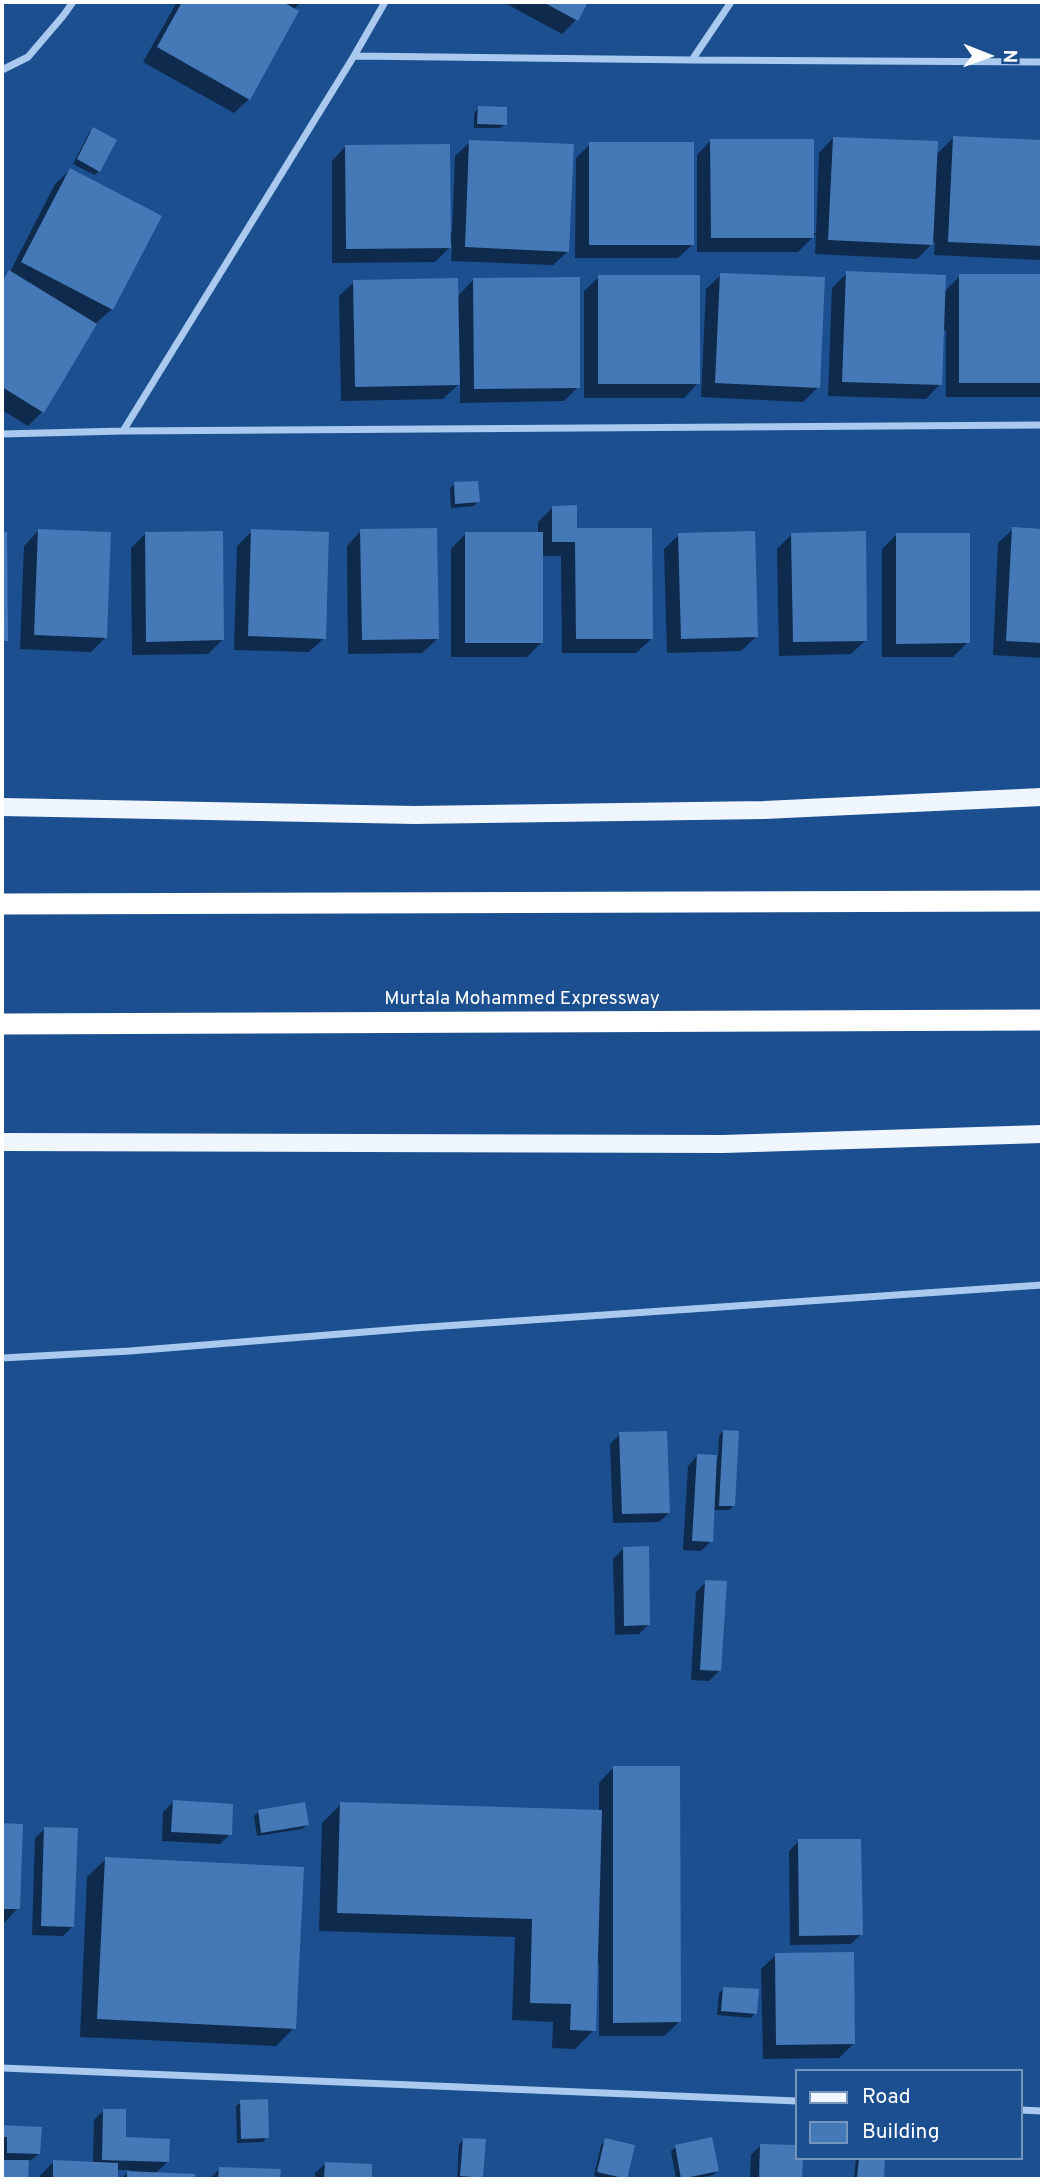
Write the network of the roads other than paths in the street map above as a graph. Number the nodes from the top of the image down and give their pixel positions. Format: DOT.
graph roads {
  1 [pos="73,2"];
  2 [pos="385,2"];
  3 [pos="731,2"];
  4 [pos="354,56"];
  5 [pos="692,60"];
  6 [pos="1042,62"];
  7 [pos="2,70"];
  8 [pos="1042,425"];
  9 [pos="123,431"];
  10 [pos="2,434"];
  11 [pos="1042,797"];
  12 [pos="2,807"];
  13 [pos="1042,901"];
  14 [pos="2,904"];
  15 [pos="1042,1020"];
  16 [pos="2,1024"];
  17 [pos="1042,1134"];
  18 [pos="2,1142"];
  19 [pos="1042,1285"];
  20 [pos="2,1358"];
  21 [pos="2,2068"];
  22 [pos="796,2101"];
  23 [pos="1023,2110"];
  24 [pos="1042,2111"];
  1 -- 7 [label="street"];
  2 -- 4 [label="street"];
  3 -- 5 [label="street"];
  4 -- 5 [label="street"];
  4 -- 9 [label="street"];
  5 -- 6 [label="street"];
  8 -- 9 [label="street"];
  9 -- 10 [label="street"];
  11 -- 12 [label="main road"];
  13 -- 14 [label="highway"];
  15 -- 16 [label="highway, Murtala Mohammed Expressway"];
  17 -- 18 [label="main road"];
  19 -- 20 [label="street"];
  21 -- 22 [label="street"];
  23 -- 24 [label="street"];
}
